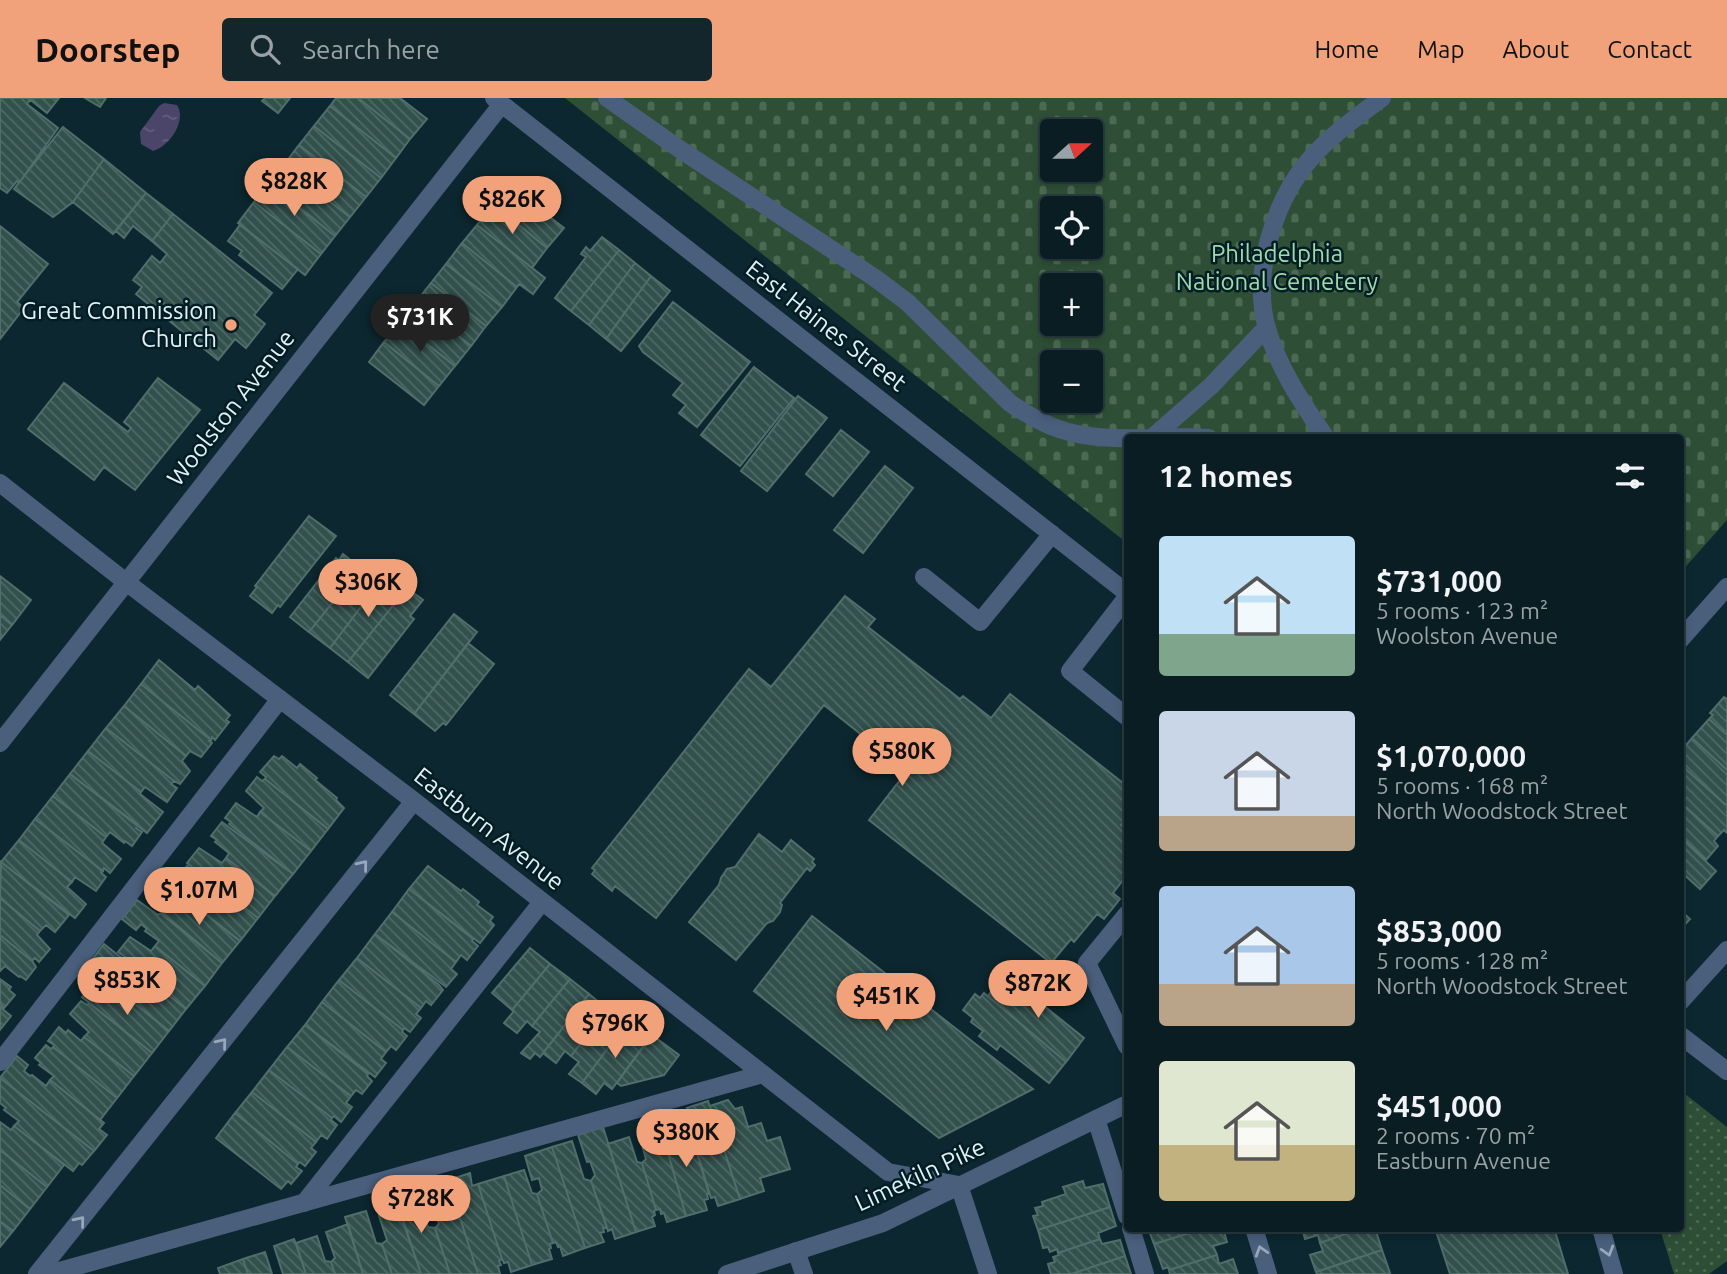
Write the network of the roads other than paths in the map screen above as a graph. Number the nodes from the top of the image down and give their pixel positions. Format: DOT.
graph roads {
  1 [pos="607,98"];
  2 [pos="1382,98"];
  3 [pos="498,101"];
  4 [pos="1267,327"];
  5 [pos="1155,434"];
  6 [pos="1323,434"];
  7 [pos="1124,437"];
  8 [pos="0,482"];
  9 [pos="1052,534"];
  10 [pos="923,577"];
  11 [pos="126,582"];
  12 [pos="1727,587"];
  13 [pos="1124,593"];
  14 [pos="1124,599"];
  15 [pos="1684,635"];
  16 [pos="280,699"];
  17 [pos="1124,715"];
  18 [pos="0,743"];
  19 [pos="414,801"];
  20 [pos="542,902"];
  21 [pos="1124,918"];
  22 [pos="1727,950"];
  23 [pos="1684,998"];
  24 [pos="1684,1038"];
  25 [pos="1124,1040"];
  26 [pos="0,1062"];
  27 [pos="1727,1071"];
  28 [pos="763,1074"];
  29 [pos="1124,1105"];
  30 [pos="1096,1119"];
  31 [pos="959,1185"];
  32 [pos="304,1203"];
  33 [pos="1124,1207"];
  34 [pos="1132,1232"];
  35 [pos="1255,1232"];
  36 [pos="1602,1232"];
  37 [pos="796,1251"];
  38 [pos="37,1274"];
  39 [pos="49,1274"];
  40 [pos="727,1274"];
  41 [pos="804,1274"];
  42 [pos="988,1274"];
  43 [pos="1145,1274"];
  44 [pos="1268,1274"];
  45 [pos="1615,1274"];
  1 -- 7 [label="street"];
  2 -- 4 [label="street"];
  3 -- 9 [label="street, East Haines Street"];
  3 -- 11 [label="street, Woolston Avenue"];
  4 -- 5 [label="street"];
  4 -- 6 [label="street"];
  8 -- 11 [label="street, Eastburn Avenue"];
  9 -- 10 [label="street"];
  9 -- 13 [label="street, East Haines Street"];
  11 -- 16 [label="street, Eastburn Avenue"];
  11 -- 18 [label="street, Woolston Avenue"];
  12 -- 15 [label="street"];
  14 -- 17 [label="street"];
  16 -- 19 [label="street, Eastburn Avenue"];
  16 -- 26 [label="street"];
  19 -- 20 [label="street, Eastburn Avenue"];
  38 -- 19 [label="street, one-way"];
  20 -- 28 [label="street, Eastburn Avenue"];
  20 -- 32 [label="street"];
  21 -- 25 [label="street"];
  22 -- 23 [label="street"];
  24 -- 27 [label="street"];
  28 -- 31 [label="street, Eastburn Avenue"];
  28 -- 32 [label="street"];
  29 -- 30 [label="street, Limekiln Pike"];
  30 -- 31 [label="street, Limekiln Pike"];
  30 -- 33 [label="street"];
  31 -- 37 [label="street, Limekiln Pike"];
  31 -- 42 [label="street"];
  32 -- 39 [label="street"];
  34 -- 43 [label="street"];
  44 -- 35 [label="street, one-way"];
  36 -- 45 [label="street, one-way"];
  37 -- 40 [label="street, Limekiln Pike"];
  37 -- 41 [label="street"];
}
